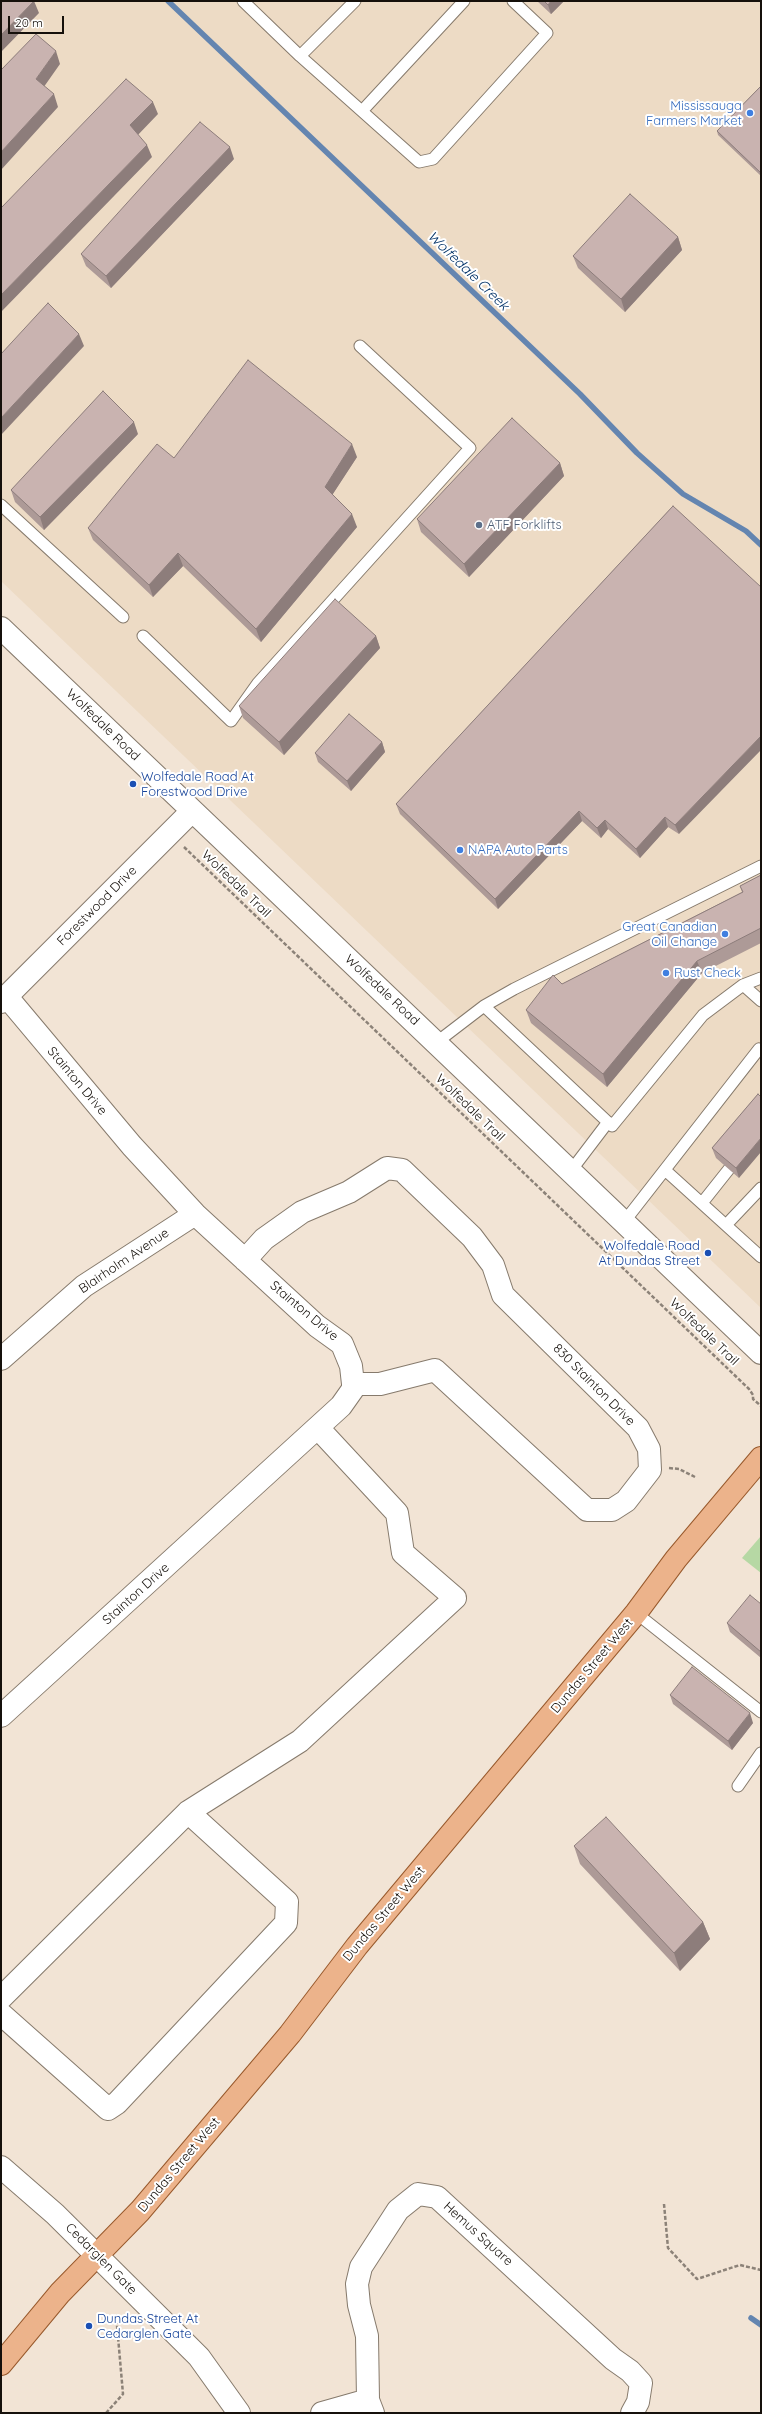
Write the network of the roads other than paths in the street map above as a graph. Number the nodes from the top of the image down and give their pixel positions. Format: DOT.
graph roads {
  1 [pos="243,1"];
  2 [pos="355,1"];
  3 [pos="464,1"];
  4 [pos="513,1"];
  5 [pos="300,56"];
  6 [pos="362,111"];
  7 [pos="360,346"];
  8 [pos="1,505"];
  9 [pos="123,616"];
  10 [pos="1,628"];
  11 [pos="143,636"];
  12 [pos="192,811"];
  13 [pos="761,866"];
  14 [pos="761,978"];
  15 [pos="742,985"];
  16 [pos="4,999"];
  17 [pos="761,1000"];
  18 [pos="484,1006"];
  19 [pos="437,1042"];
  20 [pos="760,1049"];
  21 [pos="608,1122"];
  22 [pos="729,1169"];
  23 [pos="665,1170"];
  24 [pos="570,1172"];
  25 [pos="761,1188"];
  26 [pos="702,1203"];
  27 [pos="195,1214"];
  28 [pos="624,1222"];
  29 [pos="726,1226"];
  30 [pos="760,1253"];
  31 [pos="245,1260"];
  32 [pos="761,1353"];
  33 [pos="1,1359"];
  34 [pos="353,1384"];
  35 [pos="318,1428"];
  36 [pos="761,1458"];
  37 [pos="636,1613"];
  38 [pos="761,1712"];
  39 [pos="1,1716"];
  40 [pos="761,1753"];
  41 [pos="738,1786"];
  42 [pos="188,1812"];
  43 [pos="1,1998"];
  44 [pos="1,2014"];
  45 [pos="1,2167"];
  46 [pos="97,2255"];
  47 [pos="1,2364"];
  48 [pos="370,2406"];
  49 [pos="239,2413"];
  50 [pos="322,2413"];
  51 [pos="632,2413"];
  1 -- 5 [label="lane"];
  2 -- 5 [label="lane"];
  3 -- 6 [label="lane"];
  4 -- 6 [label="lane"];
  5 -- 6 [label="lane"];
  7 -- 11 [label="lane"];
  8 -- 9 [label="lane"];
  10 -- 12 [label="street, Wolfedale Road"];
  12 -- 16 [label="street, Forestwood Drive"];
  12 -- 19 [label="street, Wolfedale Road"];
  13 -- 18 [label="lane"];
  14 -- 15 [label="lane"];
  15 -- 17 [label="lane"];
  15 -- 21 [label="lane"];
  16 -- 27 [label="street, Stainton Drive"];
  18 -- 19 [label="lane"];
  18 -- 21 [label="lane"];
  19 -- 24 [label="street, Wolfedale Road"];
  20 -- 23 [label="lane"];
  21 -- 24 [label="lane"];
  22 -- 26 [label="lane"];
  23 -- 26 [label="lane"];
  23 -- 28 [label="lane"];
  24 -- 28 [label="street, Wolfedale Road"];
  25 -- 29 [label="lane"];
  26 -- 29 [label="lane"];
  27 -- 31 [label="street, Stainton Drive"];
  27 -- 33 [label="street, Blairholm Avenue"];
  28 -- 32 [label="street, Wolfedale Road"];
  29 -- 30 [label="lane"];
  31 -- 34 [label="street, Stainton Drive"];
  31 -- 34 [label="street, 830 Stainton Drive"];
  34 -- 35 [label="street, Stainton Drive"];
  35 -- 39 [label="street, Stainton Drive"];
  35 -- 42 [label="street"];
  36 -- 37 [label="main road, Dundas Street West"];
  37 -- 38 [label="lane"];
  37 -- 46 [label="main road, Dundas Street West"];
  40 -- 41 [label="lane"];
  42 -- 43 [label="street"];
  42 -- 44 [label="street"];
  45 -- 46 [label="street, Cedarglen Gate"];
  46 -- 47 [label="main road, Dundas Street West"];
  46 -- 49 [label="street, Cedarglen Gate"];
  48 -- 50 [label="street, Hemus Square"];
  48 -- 51 [label="street, Hemus Square"];
}
